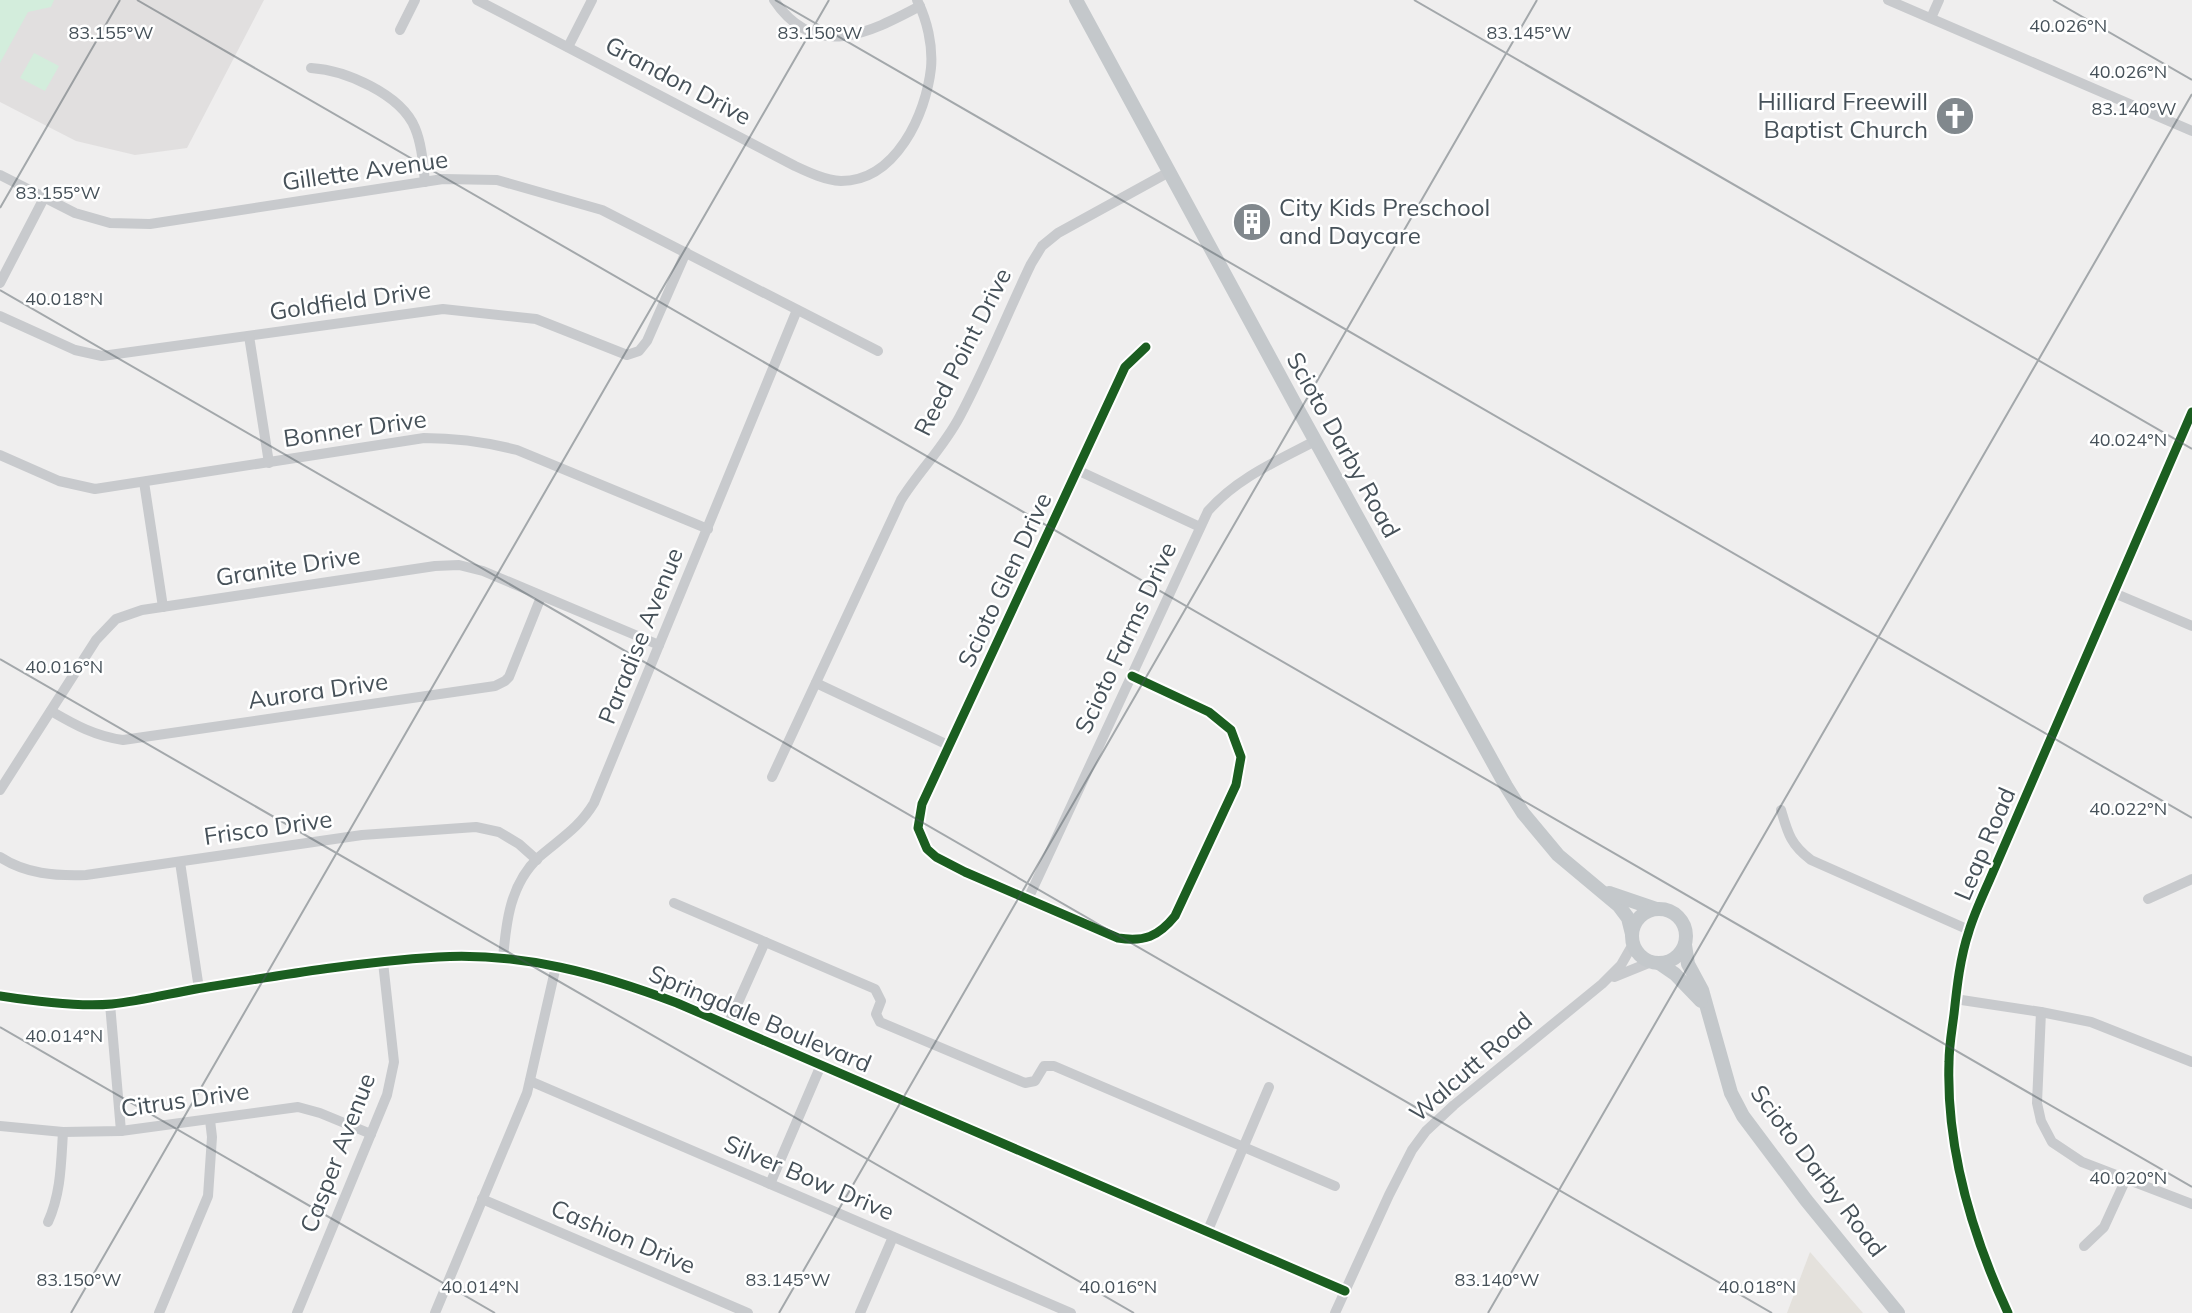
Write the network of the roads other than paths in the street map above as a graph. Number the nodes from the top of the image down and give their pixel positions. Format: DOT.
graph roads {
  1 [pos="415,0"];
  2 [pos="477,0"];
  3 [pos="592,0"];
  4 [pos="774,0"];
  5 [pos="1076,0"];
  6 [pos="1888,0"];
  7 [pos="1939,0"];
  8 [pos="918,3"];
  9 [pos="1931,18"];
  10 [pos="400,30"];
  11 [pos="568,47"];
  12 [pos="311,68"];
  13 [pos="2192,131"];
  14 [pos="1170,172"];
  15 [pos="0,175"];
  16 [pos="425,182"];
  17 [pos="44,198"];
  18 [pos="686,252"];
  19 [pos="0,283"];
  20 [pos="797,310"];
  21 [pos="0,316"];
  22 [pos="249,336"];
  23 [pos="1146,347"];
  24 [pos="878,351"];
  25 [pos="2192,412"];
  26 [pos="1315,441"];
  27 [pos="0,455"];
  28 [pos="269,463"];
  29 [pos="1077,470"];
  30 [pos="144,482"];
  31 [pos="1200,527"];
  32 [pos="708,529"];
  33 [pos="2114,593"];
  34 [pos="541,597"];
  35 [pos="163,607"];
  36 [pos="2192,626"];
  37 [pos="659,645"];
  38 [pos="1132,676"];
  39 [pos="816,683"];
  40 [pos="51,711"];
  41 [pos="950,746"];
  42 [pos="772,777"];
  43 [pos="0,790"];
  44 [pos="1781,810"];
  45 [pos="0,857"];
  46 [pos="537,860"];
  47 [pos="180,862"];
  48 [pos="2192,878"];
  49 [pos="1601,890"];
  50 [pos="1028,899"];
  51 [pos="2148,899"];
  52 [pos="674,903"];
  53 [pos="1656,909"];
  54 [pos="1969,930"];
  55 [pos="1633,939"];
  56 [pos="765,942"];
  57 [pos="1685,945"];
  58 [pos="503,959"];
  59 [pos="383,962"];
  60 [pos="1655,963"];
  61 [pos="555,966"];
  62 [pos="1602,984"];
  63 [pos="199,989"];
  64 [pos="0,996"];
  65 [pos="1955,999"];
  66 [pos="110,1004"];
  67 [pos="1706,1008"];
  68 [pos="2041,1012"];
  69 [pos="728,1025"];
  70 [pos="2192,1062"];
  71 [pos="821,1065"];
  72 [pos="530,1081"];
  73 [pos="1269,1087"];
  74 [pos="210,1120"];
  75 [pos="0,1126"];
  76 [pos="121,1131"];
  77 [pos="63,1132"];
  78 [pos="371,1134"];
  79 [pos="1244,1147"];
  80 [pos="2126,1179"];
  81 [pos="770,1184"];
  82 [pos="1335,1186"];
  83 [pos="482,1199"];
  84 [pos="2192,1204"];
  85 [pos="48,1222"];
  86 [pos="1208,1230"];
  87 [pos="892,1237"];
  88 [pos="2084,1246"];
  89 [pos="1345,1290"];
  90 [pos="159,1313"];
  91 [pos="297,1313"];
  92 [pos="435,1313"];
  93 [pos="746,1313"];
  94 [pos="860,1313"];
  95 [pos="1071,1313"];
  96 [pos="1335,1313"];
  97 [pos="1898,1313"];
  98 [pos="2008,1313"];
  1 -- 10 [label="street"];
  2 -- 11 [label="street, Grandon Drive"];
  3 -- 11 [label="street"];
  4 -- 8 [label="street"];
  5 -- 14 [label="main road, Scioto Darby Road"];
  6 -- 9 [label="street"];
  7 -- 9 [label="street"];
  8 -- 11 [label="street, Grandon Drive"];
  9 -- 13 [label="street"];
  12 -- 16 [label="street"];
  14 -- 26 [label="main road, Scioto Darby Road"];
  14 -- 39 [label="street, Reed Point Drive"];
  15 -- 17 [label="street, Gillette Avenue"];
  16 -- 17 [label="street, Gillette Avenue"];
  16 -- 18 [label="street, Gillette Avenue"];
  17 -- 19 [label="street"];
  18 -- 20 [label="street, Gillette Avenue"];
  18 -- 22 [label="street, Goldfield Drive"];
  20 -- 24 [label="street, Gillette Avenue"];
  20 -- 32 [label="street, Paradise Avenue"];
  21 -- 22 [label="street, Goldfield Drive"];
  22 -- 28 [label="street"];
  23 -- 29 [label="street, Scioto Glen Drive"];
  25 -- 33 [label="street, Leap Road"];
  26 -- 31 [label="street, Scioto Farms Drive"];
  26 -- 49 [label="main road, Scioto Darby Road"];
  27 -- 30 [label="street, Bonner Drive"];
  28 -- 30 [label="street, Bonner Drive"];
  28 -- 32 [label="street, Bonner Drive"];
  29 -- 31 [label="street"];
  29 -- 41 [label="street, Scioto Glen Drive"];
  30 -- 35 [label="street"];
  31 -- 38 [label="street, Scioto Farms Drive"];
  32 -- 37 [label="street, Paradise Avenue"];
  33 -- 36 [label="street"];
  33 -- 54 [label="street, Leap Road"];
  34 -- 35 [label="street, Granite Drive"];
  34 -- 37 [label="street, Granite Drive"];
  34 -- 40 [label="street, Aurora Drive"];
  35 -- 40 [label="street, Granite Drive"];
  37 -- 46 [label="street, Paradise Avenue"];
  38 -- 50 [label="street, Scioto Farms Drive"];
  38 -- 50 [label="street"];
  39 -- 41 [label="street"];
  39 -- 42 [label="street, Reed Point Drive"];
  40 -- 43 [label="street, Granite Drive"];
  41 -- 50 [label="street, Scioto Glen Drive"];
  44 -- 54 [label="street"];
  45 -- 47 [label="street, Frisco Drive"];
  46 -- 47 [label="street, Frisco Drive"];
  46 -- 58 [label="street, Paradise Avenue"];
  47 -- 63 [label="street"];
  48 -- 51 [label="street"];
  49 -- 53 [label="main road, Scioto Darby Road"];
  49 -- 55 [label="main road, Scioto Darby Road"];
  52 -- 56 [label="street"];
  53 -- 55 [label="main road"];
  53 -- 57 [label="main road"];
  54 -- 65 [label="street, Leap Road"];
  55 -- 60 [label="main road"];
  55 -- 62 [label="street, Walcutt Road"];
  56 -- 69 [label="street"];
  56 -- 79 [label="street"];
  57 -- 60 [label="main road"];
  57 -- 67 [label="main road, Scioto Darby Road"];
  58 -- 59 [label="street, Springdale Boulevard"];
  58 -- 61 [label="street, Springdale Boulevard"];
  59 -- 63 [label="street, Springdale Boulevard"];
  59 -- 78 [label="street, Casper Avenue"];
  60 -- 62 [label="street, Walcutt Road"];
  60 -- 67 [label="main road, Scioto Darby Road"];
  61 -- 69 [label="street, Springdale Boulevard"];
  61 -- 72 [label="street"];
  62 -- 89 [label="street, Walcutt Road"];
  63 -- 66 [label="street, Springdale Boulevard"];
  64 -- 66 [label="street, Springdale Boulevard"];
  65 -- 68 [label="street"];
  65 -- 98 [label="street, Leap Road"];
  66 -- 76 [label="street"];
  67 -- 97 [label="main road, Scioto Darby Road"];
  68 -- 70 [label="street"];
  68 -- 80 [label="street"];
  69 -- 71 [label="street, Springdale Boulevard"];
  71 -- 81 [label="street"];
  71 -- 86 [label="street, Springdale Boulevard"];
  72 -- 81 [label="street, Silver Bow Drive"];
  72 -- 83 [label="street"];
  73 -- 79 [label="street"];
  74 -- 76 [label="street, Citrus Drive"];
  74 -- 78 [label="street, Citrus Drive"];
  74 -- 90 [label="street"];
  75 -- 77 [label="street, Citrus Drive"];
  76 -- 77 [label="street, Citrus Drive"];
  77 -- 85 [label="street"];
  78 -- 91 [label="street, Casper Avenue"];
  79 -- 82 [label="street"];
  79 -- 86 [label="street"];
  80 -- 84 [label="street"];
  80 -- 88 [label="street"];
  81 -- 87 [label="street, Silver Bow Drive"];
  83 -- 92 [label="street"];
  83 -- 93 [label="street, Cashion Drive"];
  86 -- 89 [label="street, Springdale Boulevard"];
  87 -- 94 [label="street"];
  87 -- 95 [label="street, Silver Bow Drive"];
  89 -- 96 [label="street, Walcutt Road"];
}
